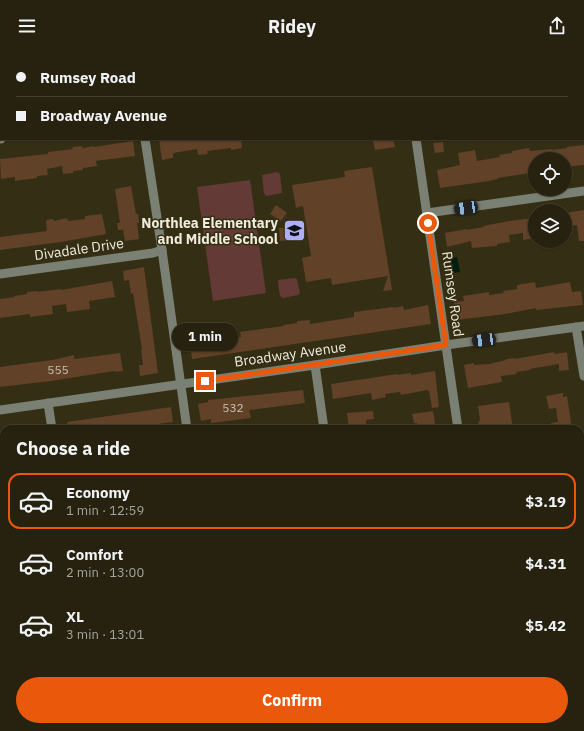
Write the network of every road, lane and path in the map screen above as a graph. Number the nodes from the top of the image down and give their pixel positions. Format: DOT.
graph roads {
  1 [pos="145,140"];
  2 [pos="416,140"];
  3 [pos="584,190"];
  4 [pos="427,214"];
  5 [pos="162,250"];
  6 [pos="0,274"];
  7 [pos="580,327"];
  8 [pos="446,345"];
  9 [pos="315,365"];
  10 [pos="584,376"];
  11 [pos="181,385"];
  12 [pos="48,403"];
  13 [pos="0,410"];
  14 [pos="51,425"];
  15 [pos="186,425"];
  16 [pos="323,425"];
  17 [pos="457,425"];
  1 -- 5 [label="street"];
  2 -- 4 [label="street, Rumsey Road"];
  3 -- 4 [label="street"];
  4 -- 8 [label="street, Rumsey Road"];
  5 -- 6 [label="street, Divadale Drive"];
  5 -- 11 [label="street"];
  7 -- 8 [label="street, Broadway Avenue"];
  7 -- 10 [label="street"];
  8 -- 9 [label="street, Broadway Avenue"];
  8 -- 17 [label="street, Rumsey Road"];
  9 -- 11 [label="street, Broadway Avenue"];
  9 -- 16 [label="street"];
  11 -- 12 [label="street, Broadway Avenue"];
  11 -- 15 [label="street"];
  12 -- 13 [label="street, Broadway Avenue"];
  12 -- 14 [label="street"];
}
